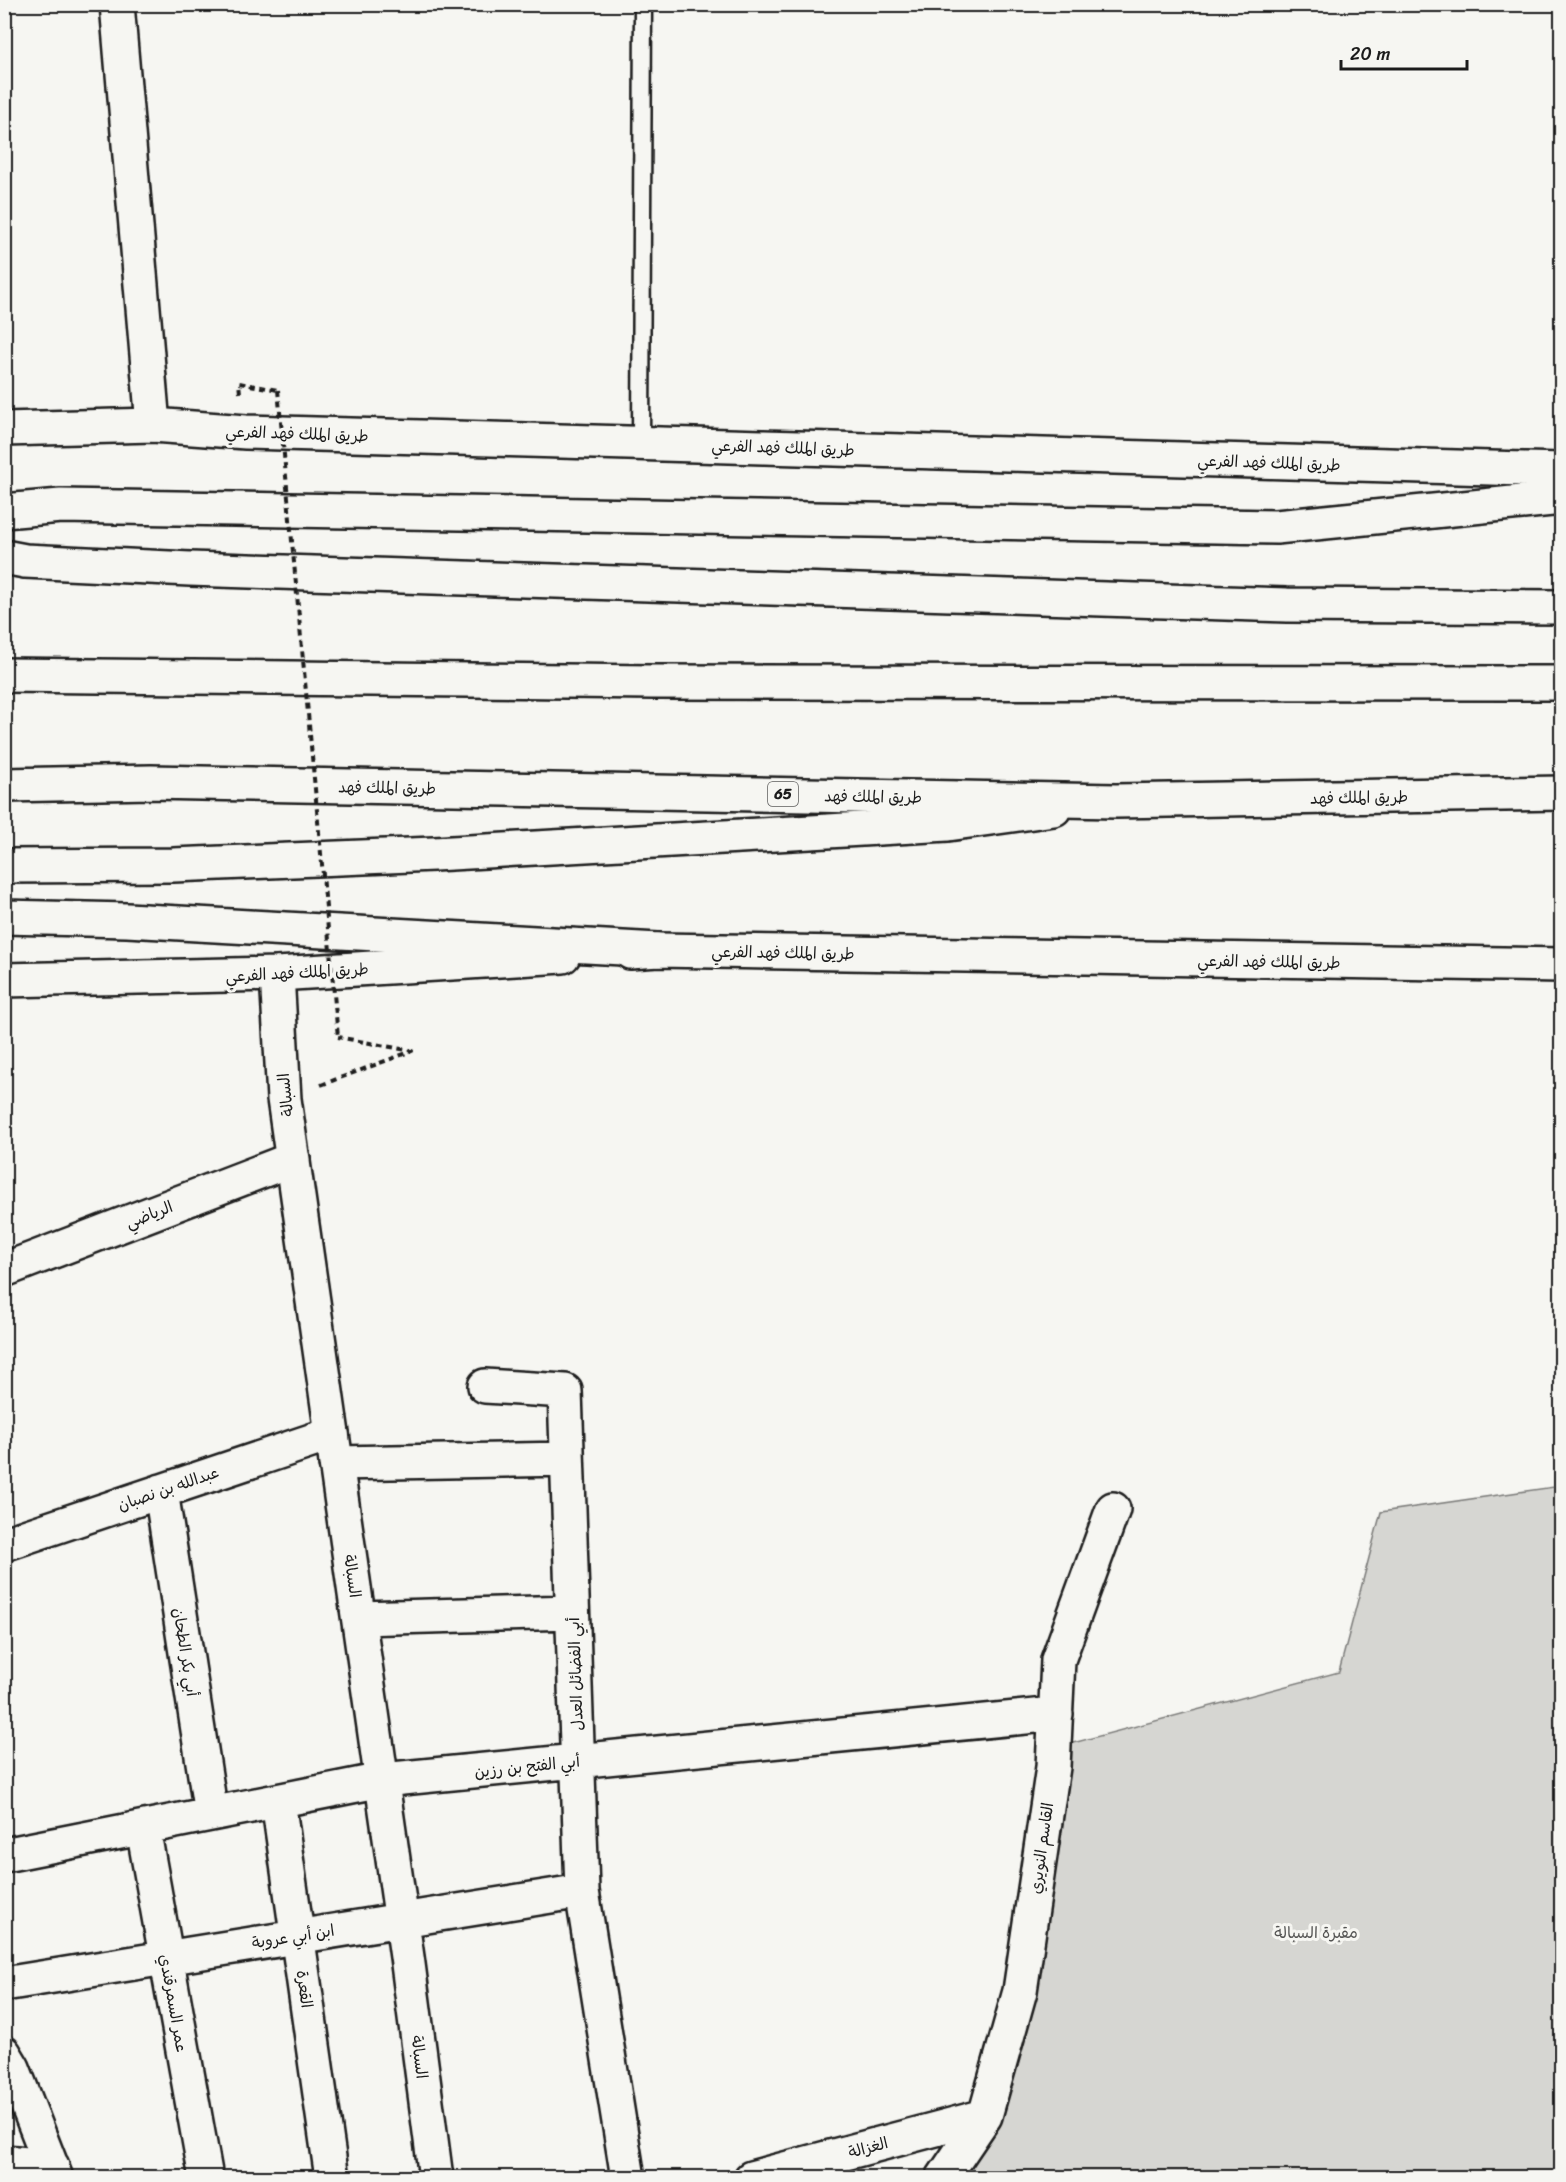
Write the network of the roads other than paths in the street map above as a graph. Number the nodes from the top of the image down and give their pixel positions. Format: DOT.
graph roads {
  1 [pos="117,4"];
  2 [pos="642,4"];
  3 [pos="153,425"];
  4 [pos="4,429"];
  5 [pos="641,442"];
  6 [pos="1562,470"];
  7 [pos="1562,498"];
  8 [pos="4,511"];
  9 [pos="4,557"];
  10 [pos="1562,607"];
  11 [pos="4,675"];
  12 [pos="1562,683"];
  13 [pos="4,785"];
  14 [pos="1562,793"];
  15 [pos="1116,801"];
  16 [pos="4,866"];
  17 [pos="4,917"];
  18 [pos="658,950"];
  19 [pos="1555,963"];
  20 [pos="277,974"];
  21 [pos="4,980"];
  22 [pos="293,1159"];
  23 [pos="4,1270"];
  24 [pos="485,1386"];
  25 [pos="334,1448"];
  26 [pos="567,1459"];
  27 [pos="161,1491"];
  28 [pos="1113,1509"];
  29 [pos="4,1544"];
  30 [pos="572,1612"];
  31 [pos="359,1618"];
  32 [pos="1056,1714"];
  33 [pos="578,1761"];
  34 [pos="382,1780"];
  35 [pos="278,1801"];
  36 [pos="211,1814"];
  37 [pos="142,1828"];
  38 [pos="4,1855"];
  39 [pos="582,1891"];
  40 [pos="402,1919"];
  41 [pos="297,1936"];
  42 [pos="166,1957"];
  43 [pos="4,1984"];
  44 [pos="4,2053"];
  45 [pos="985,2116"];
  46 [pos="4,2162"];
  47 [pos="54,2172"];
  48 [pos="207,2178"];
  49 [pos="332,2178"];
  50 [pos="436,2178"];
  51 [pos="628,2178"];
  52 [pos="751,2178"];
  53 [pos="943,2178"];
  1 -- 3 [label="main road"];
  2 -- 5 [label="lane"];
  3 -- 4 [label="main road, طريق الملك فهد الفرعي"];
  3 -- 5 [label="main road, طريق الملك فهد الفرعي"];
  5 -- 6 [label="main road, طريق الملك فهد الفرعي"];
  7 -- 8 [label="main road"];
  9 -- 10 [label="main road"];
  11 -- 12 [label="main road"];
  13 -- 15 [label="main road, طريق الملك فهد / 65"];
  14 -- 15 [label="main road, طريق الملك فهد / 65"];
  15 -- 16 [label="main road"];
  17 -- 18 [label="main road"];
  18 -- 19 [label="main road, طريق الملك فهد الفرعي"];
  18 -- 20 [label="main road, طريق الملك فهد الفرعي"];
  20 -- 21 [label="main road, طريق الملك فهد الفرعي"];
  20 -- 22 [label="main road, السبالة"];
  22 -- 23 [label="main road, الرياضي"];
  22 -- 25 [label="main road, السبالة"];
  24 -- 26 [label="main road, أبي الفضائل العدل"];
  25 -- 26 [label="main road, عبدالله بن نصبان"];
  25 -- 27 [label="main road, عبدالله بن نصبان"];
  25 -- 31 [label="main road, السبالة"];
  26 -- 30 [label="main road, أبي الفضائل العدل"];
  27 -- 29 [label="main road, عبدالله بن نصبان"];
  27 -- 36 [label="main road, أبي بكر الطحان"];
  28 -- 32 [label="main road, القاسم النويري"];
  30 -- 31 [label="main road"];
  30 -- 33 [label="main road, أبي الفضائل العدل"];
  31 -- 34 [label="main road, السبالة"];
  32 -- 33 [label="main road, أبي الفتح بن رزين"];
  32 -- 45 [label="main road, القاسم النويري"];
  33 -- 34 [label="main road, أبي الفتح بن رزين"];
  33 -- 39 [label="main road, أبي الفضائل العدل"];
  34 -- 35 [label="main road, أبي الفتح بن رزين"];
  34 -- 40 [label="main road, السبالة"];
  35 -- 36 [label="main road, أبي الفتح بن رزين"];
  35 -- 41 [label="main road, القعرة"];
  36 -- 37 [label="main road, أبي الفتح بن رزين"];
  37 -- 38 [label="main road, أبي الفتح بن رزين"];
  37 -- 42 [label="main road, عمر السمرقندي"];
  39 -- 40 [label="main road, ابن أبي عروبة"];
  39 -- 51 [label="main road, أبي الفضائل العدل"];
  40 -- 41 [label="main road, ابن أبي عروبة"];
  40 -- 50 [label="main road, السبالة"];
  41 -- 42 [label="main road, ابن أبي عروبة"];
  41 -- 49 [label="main road, القعرة"];
  42 -- 43 [label="main road, ابن أبي عروبة"];
  42 -- 48 [label="main road, عمر السمرقندي"];
  44 -- 47 [label="main road"];
  45 -- 52 [label="main road, الغزالة"];
  45 -- 53 [label="main road, القاسم النويري"];
  46 -- 47 [label="main road"];
}
